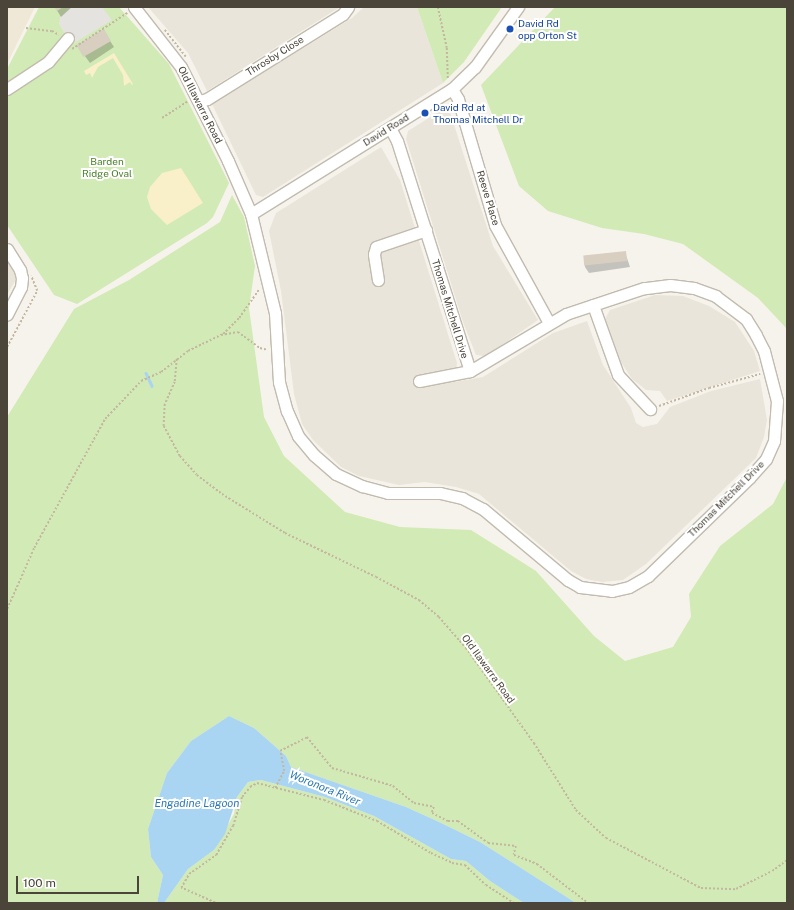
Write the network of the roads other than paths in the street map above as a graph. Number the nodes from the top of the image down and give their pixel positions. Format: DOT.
graph roads {
  1 [pos="348,7"];
  2 [pos="518,7"];
  3 [pos="131,10"];
  4 [pos="66,40"];
  5 [pos="453,83"];
  6 [pos="7,89"];
  7 [pos="199,101"];
  8 [pos="390,128"];
  9 [pos="251,214"];
  10 [pos="426,230"];
  11 [pos="7,249"];
  12 [pos="378,280"];
  13 [pos="593,305"];
  14 [pos="7,314"];
  15 [pos="549,323"];
  16 [pos="470,371"];
  17 [pos="419,381"];
  18 [pos="650,408"];
  1 -- 7 [label="street, Throsby Close"];
  2 -- 5 [label="street, David Road"];
  3 -- 7 [label="street, Old Illawarra Road"];
  4 -- 6 [label="street"];
  5 -- 8 [label="street, David Road"];
  5 -- 15 [label="street, Reeve Place"];
  7 -- 9 [label="street, Old Illawarra Road"];
  8 -- 9 [label="street, David Road"];
  8 -- 10 [label="street, Thomas Mitchell Drive"];
  9 -- 13 [label="street, Thomas Mitchell Drive"];
  10 -- 12 [label="street"];
  10 -- 16 [label="street, Thomas Mitchell Drive"];
  11 -- 14 [label="street"];
  13 -- 15 [label="street, Thomas Mitchell Drive"];
  13 -- 18 [label="street"];
  15 -- 16 [label="street, Thomas Mitchell Drive"];
  16 -- 17 [label="street"];
}
